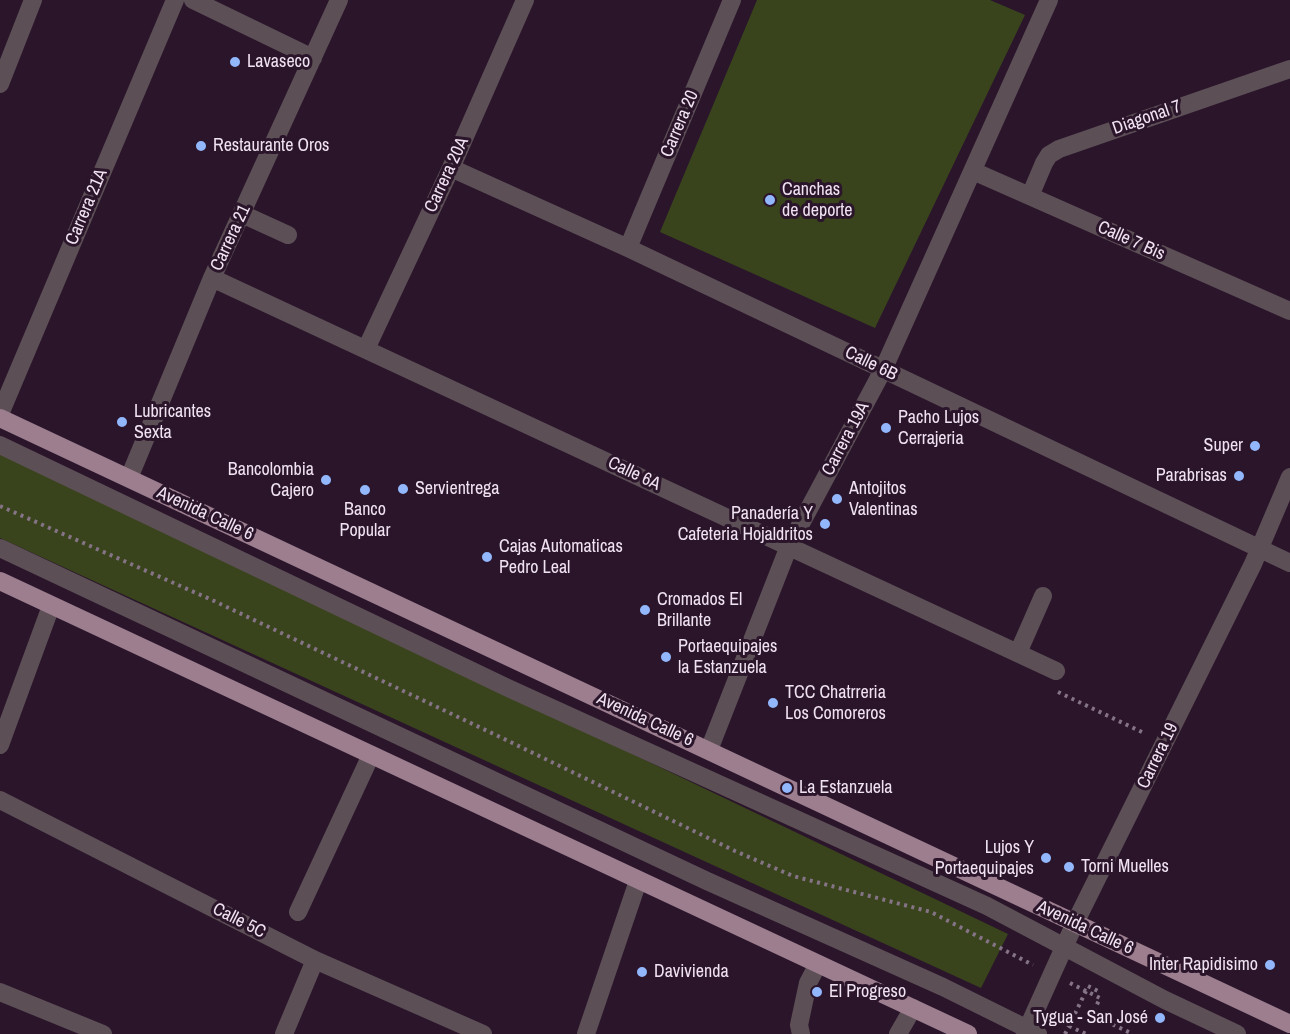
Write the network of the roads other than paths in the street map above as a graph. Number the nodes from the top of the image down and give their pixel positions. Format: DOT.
graph roads {
  1 [pos="33,0"];
  2 [pos="175,0"];
  3 [pos="193,0"];
  4 [pos="339,0"];
  5 [pos="525,0"];
  6 [pos="732,0"];
  7 [pos="1049,0"];
  8 [pos="313,58"];
  9 [pos="1290,69"];
  10 [pos="0,84"];
  11 [pos="451,168"];
  12 [pos="973,171"];
  13 [pos="1030,196"];
  14 [pos="242,214"];
  15 [pos="288,235"];
  16 [pos="628,248"];
  17 [pos="212,278"];
  18 [pos="1290,311"];
  19 [pos="366,349"];
  20 [pos="883,370"];
  21 [pos="0,416"];
  22 [pos="0,445"];
  23 [pos="1290,477"];
  24 [pos="129,478"];
  25 [pos="789,546"];
  26 [pos="0,548"];
  27 [pos="1259,550"];
  28 [pos="1290,563"];
  29 [pos="0,581"];
  30 [pos="1043,596"];
  31 [pos="51,606"];
  32 [pos="1018,653"];
  33 [pos="1052,679"];
  34 [pos="0,746"];
  35 [pos="709,750"];
  36 [pos="371,756"];
  37 [pos="0,800"];
  38 [pos="638,881"];
  39 [pos="298,912"];
  40 [pos="1075,923"];
  41 [pos="1064,947"];
  42 [pos="315,960"];
  43 [pos="818,964"];
  44 [pos="0,992"];
  45 [pos="913,1008"];
  46 [pos="1290,1024"];
  47 [pos="1030,1032"];
  48 [pos="103,1034"];
  49 [pos="284,1034"];
  50 [pos="483,1034"];
  51 [pos="586,1034"];
  52 [pos="801,1034"];
  53 [pos="898,1034"];
  54 [pos="968,1034"];
  55 [pos="1237,1034"];
  1 -- 10 [label="street"];
  2 -- 21 [label="street, Carrera 21A"];
  3 -- 8 [label="street"];
  4 -- 8 [label="street, Carrera 21"];
  5 -- 11 [label="street, Carrera 20A"];
  6 -- 16 [label="street, Carrera 20"];
  7 -- 12 [label="street, Carrera 19A"];
  8 -- 14 [label="street, Carrera 21"];
  9 -- 13 [label="street, Diagonal 7"];
  11 -- 16 [label="street, Calle 6B"];
  11 -- 19 [label="street, Carrera 20A"];
  12 -- 13 [label="street, Calle 7 Bis"];
  12 -- 20 [label="street, Carrera 19A"];
  13 -- 18 [label="street, Calle 7 Bis"];
  14 -- 15 [label="street"];
  14 -- 17 [label="street, Carrera 21"];
  16 -- 20 [label="street, Calle 6B"];
  17 -- 19 [label="street, Calle 6A"];
  17 -- 24 [label="street, Carrera 21"];
  19 -- 25 [label="street, Calle 6A"];
  20 -- 25 [label="street, Carrera 19A"];
  20 -- 27 [label="street, Calle 6B"];
  21 -- 24 [label="main road, Avenida Calle 6"];
  22 -- 41 [label="street"];
  23 -- 27 [label="street, Carrera 19"];
  24 -- 35 [label="main road, Avenida Calle 6"];
  25 -- 32 [label="street, Calle 6A"];
  25 -- 35 [label="street, Carrera 19A"];
  26 -- 47 [label="street"];
  27 -- 28 [label="street, Calle 6B"];
  27 -- 40 [label="street, Carrera 19"];
  29 -- 31 [label="main road"];
  30 -- 32 [label="street"];
  31 -- 34 [label="street"];
  31 -- 36 [label="main road"];
  32 -- 33 [label="street, Calle 6A"];
  35 -- 40 [label="main road, Avenida Calle 6"];
  36 -- 38 [label="main road"];
  36 -- 39 [label="street"];
  37 -- 42 [label="street, Calle 5C"];
  38 -- 43 [label="main road"];
  38 -- 51 [label="street"];
  40 -- 41 [label="street, Carrera 19"];
  40 -- 46 [label="main road, Avenida Calle 6"];
  41 -- 47 [label="street, Carrera 19"];
  41 -- 55 [label="street"];
  42 -- 49 [label="street"];
  42 -- 50 [label="street, Calle 5C"];
  43 -- 45 [label="main road"];
  43 -- 52 [label="street"];
  44 -- 48 [label="street"];
  45 -- 53 [label="street"];
  45 -- 54 [label="main road"];
}
